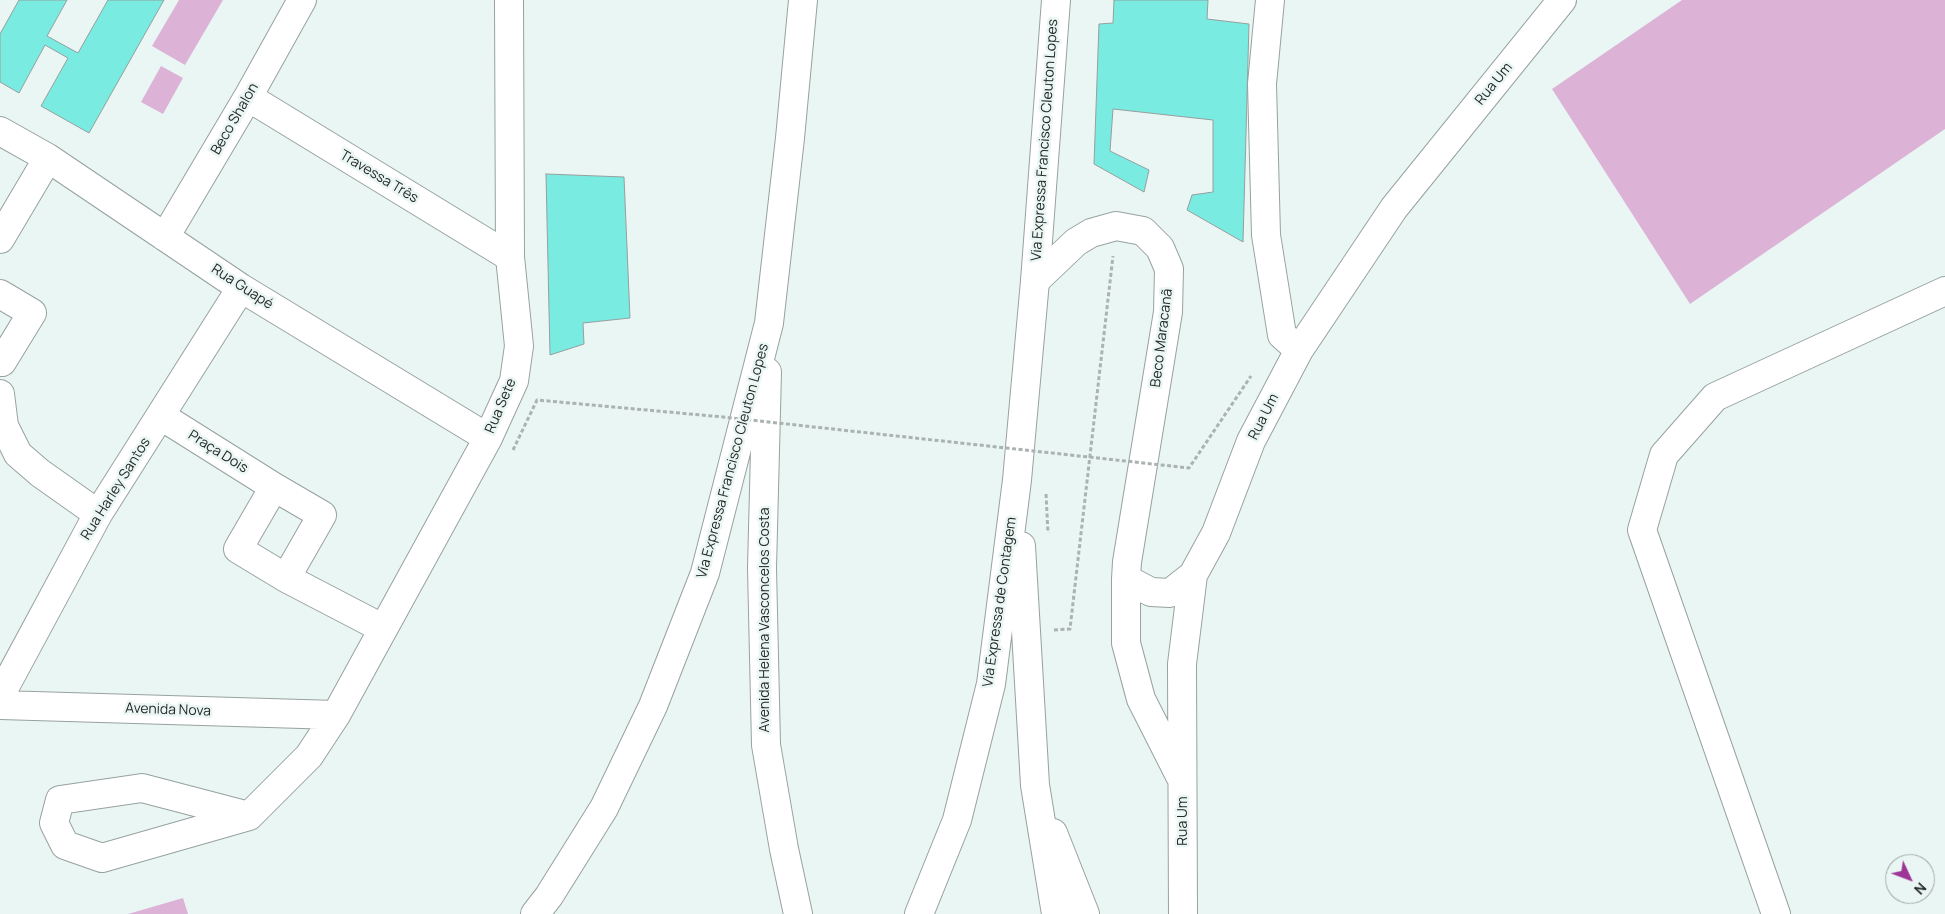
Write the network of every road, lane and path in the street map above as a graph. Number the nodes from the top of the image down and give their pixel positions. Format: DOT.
graph roads {
  1 [pos="302,0"];
  2 [pos="509,0"];
  3 [pos="803,0"];
  4 [pos="1056,0"];
  5 [pos="1270,0"];
  6 [pos="1562,0"];
  7 [pos="248,97"];
  8 [pos="0,131"];
  9 [pos="48,158"];
  10 [pos="1116,226"];
  11 [pos="165,237"];
  12 [pos="0,239"];
  13 [pos="510,257"];
  14 [pos="1035,281"];
  15 [pos="241,288"];
  16 [pos="1945,290"];
  17 [pos="0,294"];
  18 [pos="769,323"];
  19 [pos="1299,350"];
  20 [pos="1,370"];
  21 [pos="1251,376"];
  22 [pos="0,394"];
  23 [pos="161,416"];
  24 [pos="488,438"];
  25 [pos="513,450"];
  26 [pos="1017,480"];
  27 [pos="274,487"];
  28 [pos="98,514"];
  29 [pos="1193,575"];
  30 [pos="286,578"];
  31 [pos="1126,579"];
  32 [pos="382,628"];
  33 [pos="1052,630"];
  34 [pos="0,696"];
  35 [pos="0,705"];
  36 [pos="336,715"];
  37 [pos="1183,782"];
  38 [pos="1034,785"];
  39 [pos="249,816"];
  40 [pos="535,914"];
  41 [pos="798,914"];
  42 [pos="919,914"];
  43 [pos="1056,914"];
  44 [pos="1085,914"];
  45 [pos="1183,914"];
  46 [pos="1776,914"];
  1 -- 7 [label="main road, Beco Shalon"];
  2 -- 13 [label="main road, Rua Sete"];
  3 -- 18 [label="main road, Via Expressa Francisco Cleuton Lopes"];
  4 -- 14 [label="main road, Via Expressa Francisco Cleuton Lopes"];
  5 -- 19 [label="main road"];
  6 -- 19 [label="main road, Rua Um"];
  7 -- 11 [label="main road, Beco Shalon"];
  7 -- 13 [label="main road, Travessa Três"];
  8 -- 9 [label="main road, Rua Guapé"];
  9 -- 11 [label="main road, Rua Guapé"];
  9 -- 12 [label="main road"];
  10 -- 14 [label="main road, Beco Maracanã"];
  10 -- 31 [label="main road, Beco Maracanã"];
  10 -- 33 [label="path"];
  11 -- 15 [label="main road, Rua Guapé"];
  13 -- 24 [label="main road, Rua Sete"];
  14 -- 26 [label="main road, Via Expressa de Contagem"];
  15 -- 23 [label="main road, Rua Harley Santos"];
  15 -- 24 [label="main road, Rua Guapé"];
  16 -- 46 [label="main road"];
  17 -- 20 [label="main road"];
  18 -- 40 [label="main road, Via Expressa Francisco Cleuton Lopes"];
  18 -- 41 [label="main road, Avenida Helena Vasconcelos Costa"];
  19 -- 29 [label="main road, Rua Um"];
  21 -- 25 [label="path, bridge"];
  22 -- 28 [label="main road"];
  23 -- 27 [label="main road, Praça Dois"];
  23 -- 28 [label="main road, Rua Harley Santos"];
  24 -- 32 [label="main road, Rua Sete"];
  26 -- 38 [label="main road"];
  26 -- 42 [label="main road, Via Expressa de Contagem"];
  27 -- 30 [label="main road"];
  27 -- 30 [label="main road, Praça Dois"];
  28 -- 34 [label="main road, Rua Harley Santos"];
  29 -- 31 [label="main road"];
  29 -- 37 [label="main road, Rua Um"];
  30 -- 32 [label="main road"];
  31 -- 37 [label="main road, Beco Maracanã"];
  32 -- 36 [label="main road, Rua Sete"];
  35 -- 36 [label="main road, Avenida Nova"];
  36 -- 39 [label="main road, Rua Sete"];
  37 -- 45 [label="main road, Rua Um"];
  38 -- 43 [label="main road"];
  38 -- 44 [label="main road"];
  39 -- 39 [label="main road"];
}
